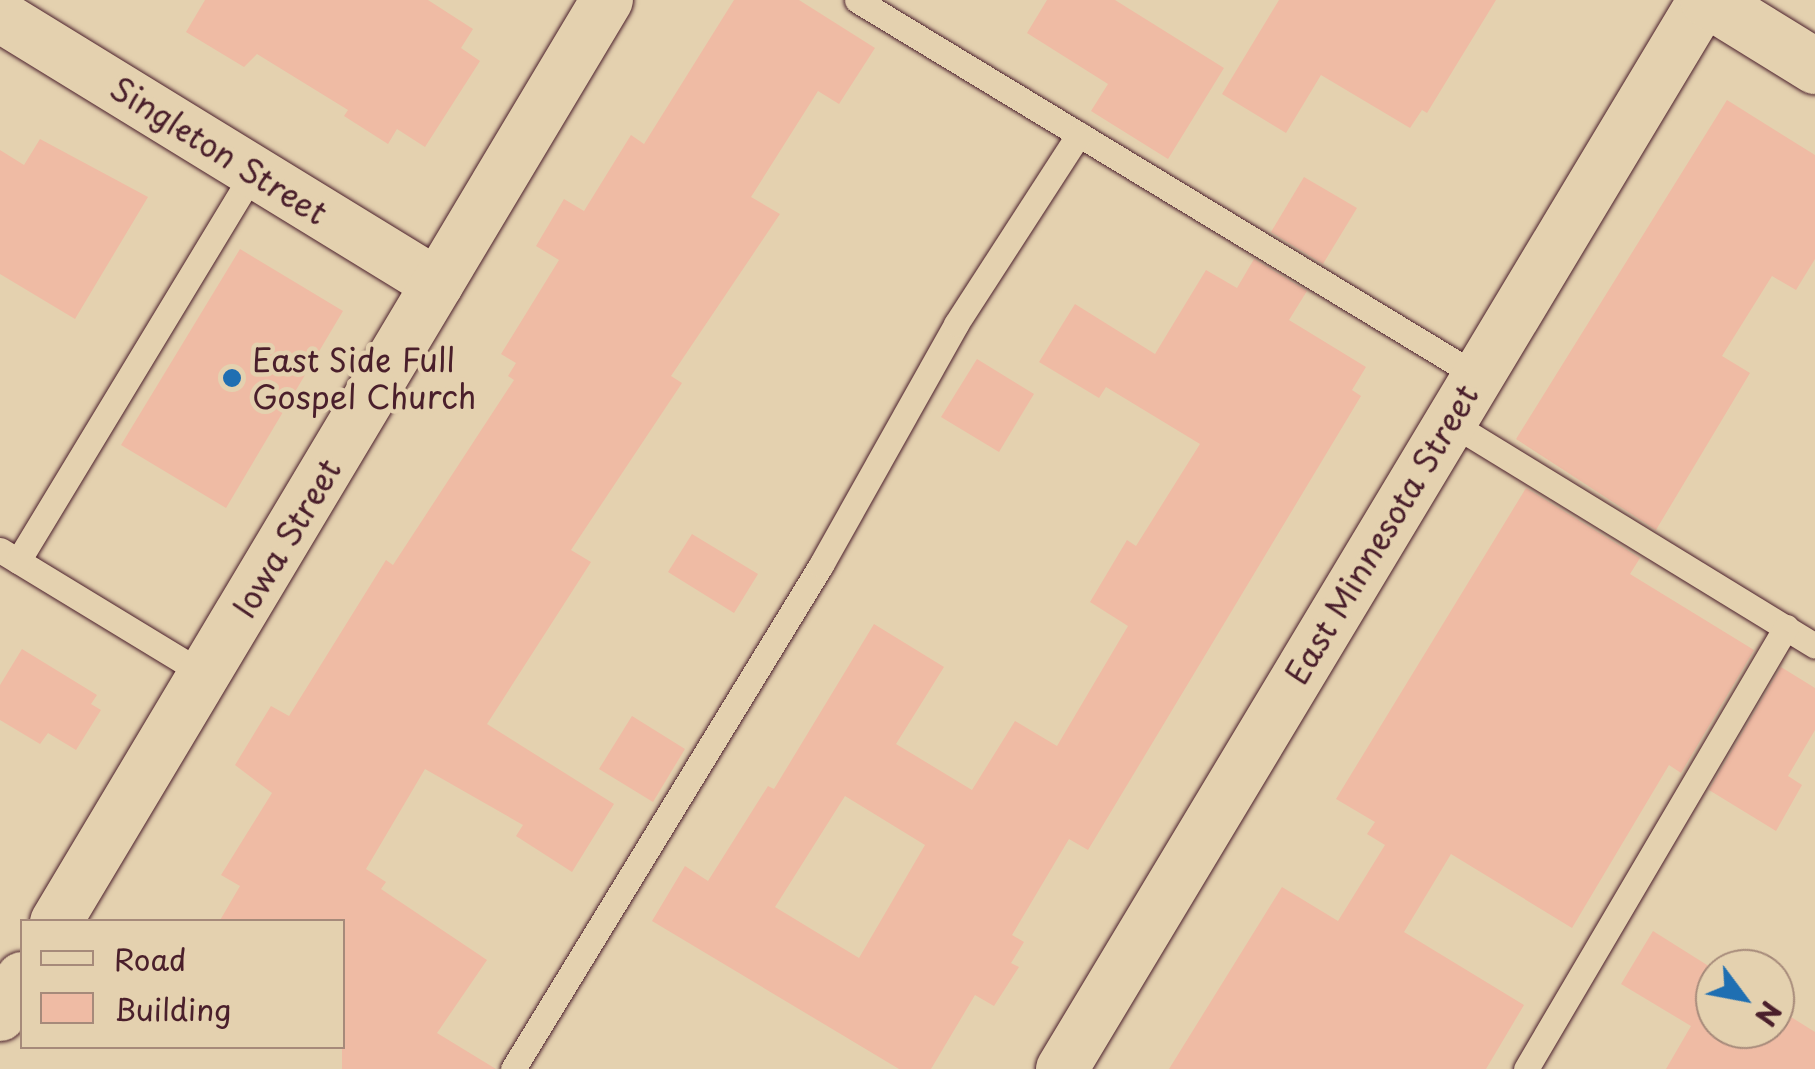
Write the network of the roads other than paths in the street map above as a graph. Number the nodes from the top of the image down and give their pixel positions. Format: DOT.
graph roads {
  1 [pos="608,0"];
  2 [pos="857,0"];
  3 [pos="1706,0"];
  4 [pos="0,16"];
  5 [pos="1815,66"];
  6 [pos="1079,134"];
  7 [pos="254,172"];
  8 [pos="437,284"];
  9 [pos="1476,375"];
  10 [pos="1448,421"];
  11 [pos="9,556"];
  12 [pos="1786,628"];
  13 [pos="1815,646"];
  14 [pos="204,674"];
  15 [pos="58,919"];
  16 [pos="20,981"];
  17 [pos="0,1016"];
  18 [pos="513,1069"];
  19 [pos="1062,1069"];
  20 [pos="1526,1069"];
  1 -- 8 [label="street, Iowa Street"];
  2 -- 6 [label="lane"];
  3 -- 5 [label="main road"];
  3 -- 9 [label="street, East Minnesota Street"];
  4 -- 7 [label="street, Singleton Street"];
  6 -- 9 [label="lane"];
  6 -- 18 [label="lane"];
  7 -- 8 [label="street, Singleton Street"];
  7 -- 11 [label="lane"];
  8 -- 14 [label="street, Iowa Street"];
  9 -- 10 [label="street, East Minnesota Street"];
  10 -- 12 [label="lane"];
  10 -- 19 [label="street, East Minnesota Street"];
  11 -- 14 [label="lane"];
  12 -- 13 [label="lane"];
  12 -- 20 [label="lane"];
  14 -- 15 [label="street, Iowa Street"];
  16 -- 17 [label="street"];
}
